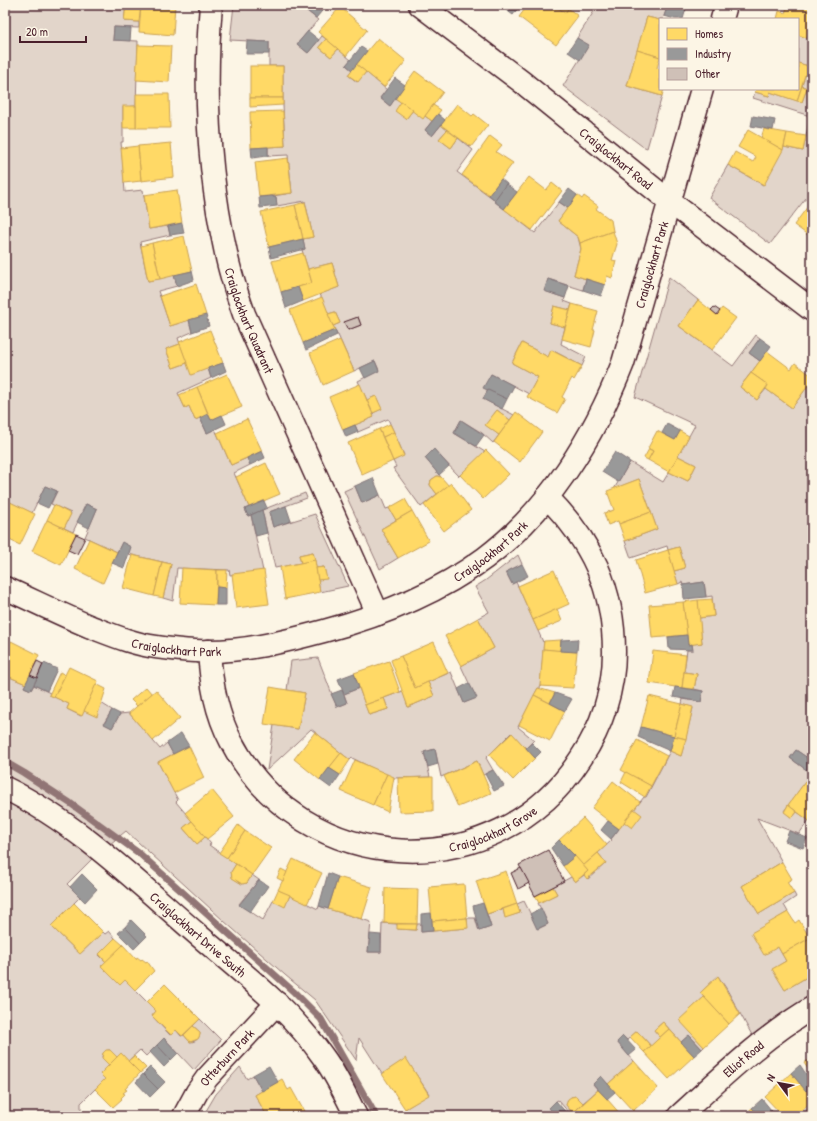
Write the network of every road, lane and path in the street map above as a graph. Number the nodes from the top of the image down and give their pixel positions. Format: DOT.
graph roads {
  1 [pos="211,5"];
  2 [pos="420,5"];
  3 [pos="726,5"];
  4 [pos="722,18"];
  5 [pos="702,90"];
  6 [pos="669,200"];
  7 [pos="812,310"];
  8 [pos="547,497"];
  9 [pos="5,588"];
  10 [pos="378,614"];
  11 [pos="209,651"];
  12 [pos="5,788"];
  13 [pos="277,1003"];
  14 [pos="812,1008"];
  15 [pos="184,1116"];
  16 [pos="356,1116"];
  17 [pos="679,1116"];
  1 -- 10 [label="street, Craiglockhart Quadrant"];
  2 -- 6 [label="street, Craiglockhart Road"];
  3 -- 4 [label="street"];
  5 -- 6 [label="street, Craiglockhart Park"];
  6 -- 7 [label="street, Craiglockhart Road"];
  6 -- 8 [label="street, Craiglockhart Park"];
  8 -- 10 [label="street, Craiglockhart Park"];
  8 -- 11 [label="street, Craiglockhart Grove"];
  9 -- 11 [label="street, Craiglockhart Park"];
  10 -- 11 [label="street, Craiglockhart Park"];
  12 -- 13 [label="street, Craiglockhart Drive South"];
  13 -- 15 [label="street, Otterburn Park"];
  13 -- 16 [label="street, Craiglockhart Drive South"];
  14 -- 17 [label="street, Elliot Road"];
}
